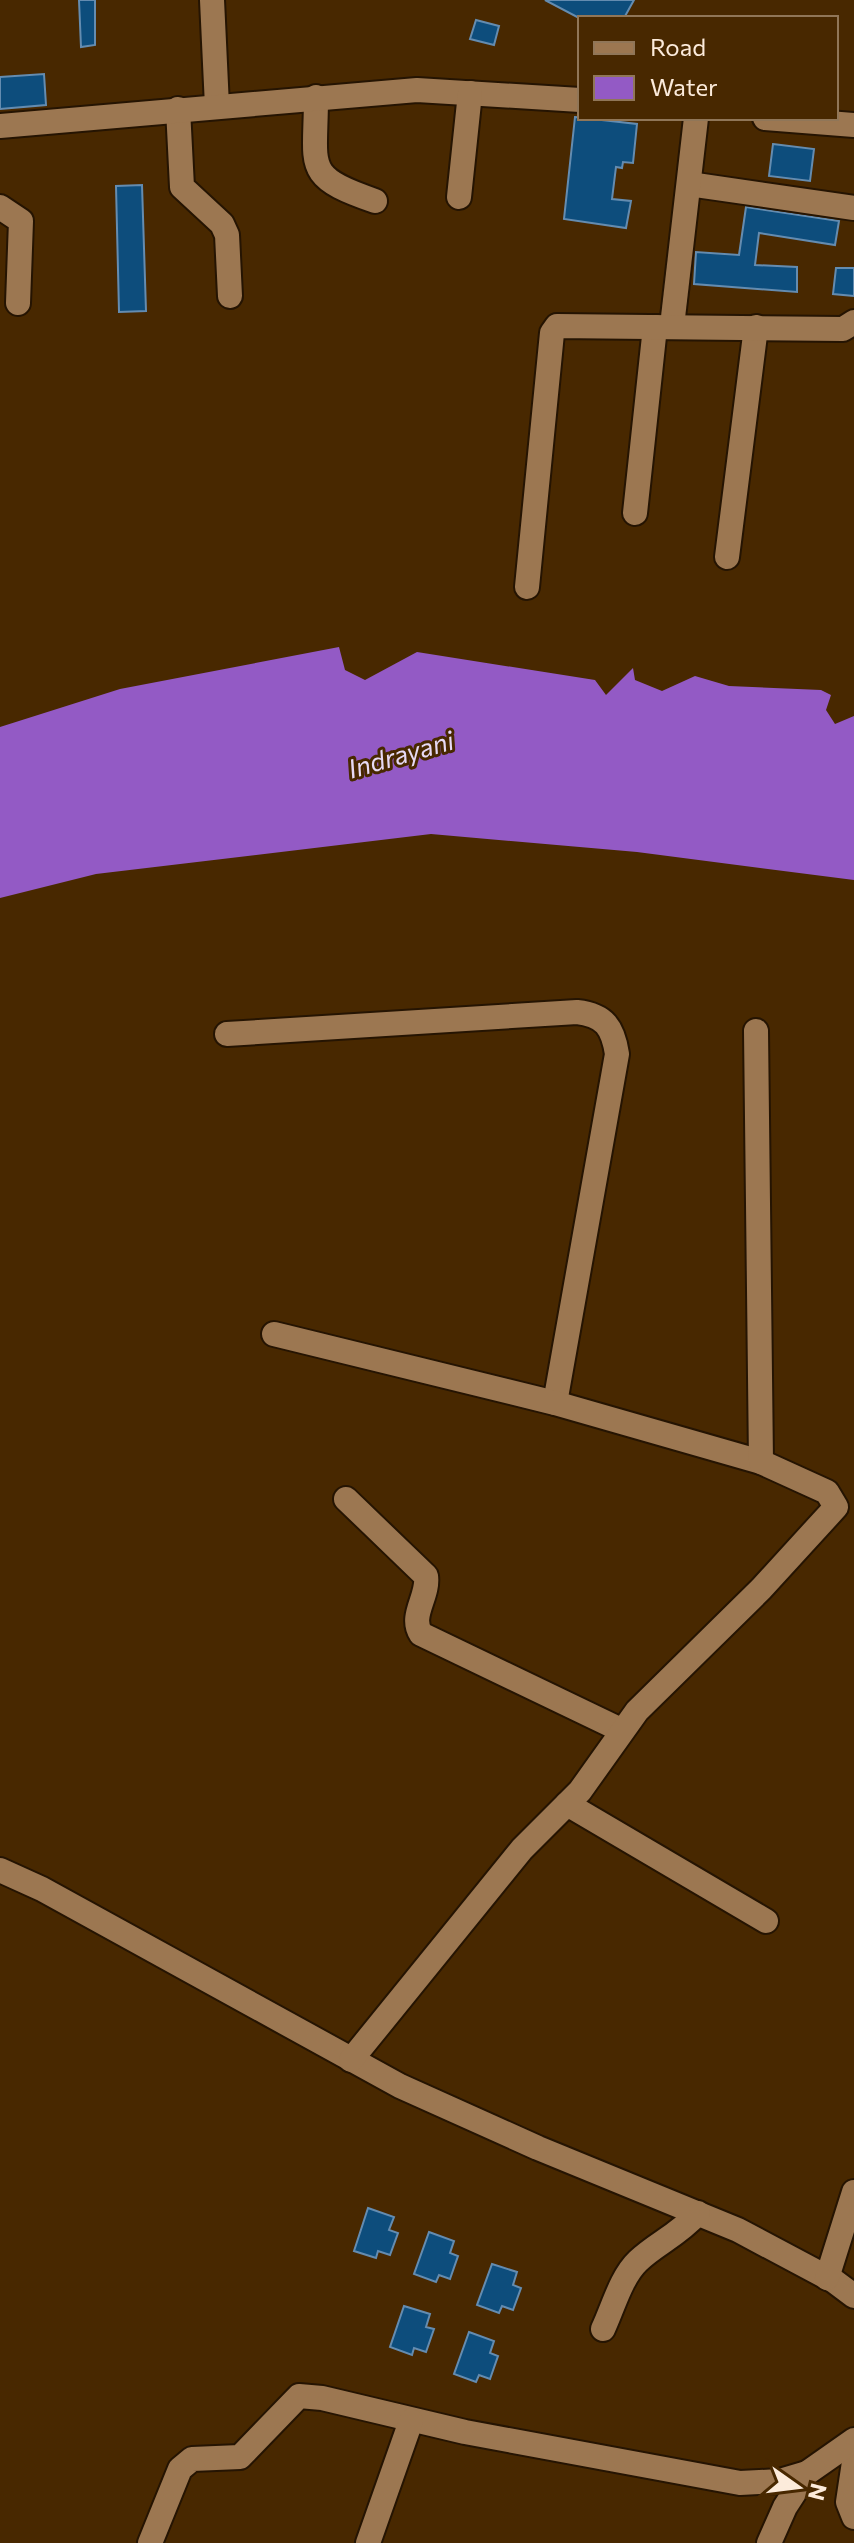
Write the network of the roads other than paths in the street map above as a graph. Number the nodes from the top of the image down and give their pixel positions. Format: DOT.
graph roads {
  1 [pos="212,0"];
  2 [pos="470,93"];
  3 [pos="316,97"];
  4 [pos="578,100"];
  5 [pos="217,106"];
  6 [pos="178,109"];
  7 [pos="696,120"];
  8 [pos="790,120"];
  9 [pos="854,125"];
  10 [pos="0,126"];
  11 [pos="689,184"];
  12 [pos="459,197"];
  13 [pos="375,201"];
  14 [pos="0,207"];
  15 [pos="854,208"];
  16 [pos="230,296"];
  17 [pos="18,303"];
  18 [pos="854,322"];
  19 [pos="664,326"];
  20 [pos="756,327"];
  21 [pos="635,513"];
  22 [pos="727,557"];
  23 [pos="527,587"];
  24 [pos="756,1031"];
  25 [pos="227,1034"];
  26 [pos="274,1334"];
  27 [pos="555,1403"];
  28 [pos="761,1462"];
  29 [pos="346,1499"];
  30 [pos="621,1730"];
  31 [pos="567,1804"];
  32 [pos="0,1870"];
  33 [pos="766,1921"];
  34 [pos="351,2060"];
  35 [pos="854,2192"];
  36 [pos="698,2213"];
  37 [pos="827,2278"];
  38 [pos="854,2296"];
  39 [pos="603,2329"];
  40 [pos="411,2421"];
  41 [pos="854,2440"];
  42 [pos="854,2462"];
  43 [pos="807,2473"];
  44 [pos="854,2517"];
  45 [pos="150,2543"];
  46 [pos="368,2543"];
  47 [pos="769,2543"];
  1 -- 5 [label="street"];
  2 -- 3 [label="street"];
  2 -- 4 [label="street"];
  2 -- 12 [label="street"];
  3 -- 5 [label="street"];
  3 -- 13 [label="street"];
  5 -- 6 [label="street"];
  6 -- 10 [label="street"];
  6 -- 16 [label="street"];
  7 -- 11 [label="street"];
  8 -- 9 [label="street"];
  11 -- 15 [label="street"];
  11 -- 19 [label="street"];
  14 -- 17 [label="street"];
  18 -- 20 [label="street"];
  19 -- 20 [label="street"];
  19 -- 21 [label="street"];
  19 -- 23 [label="street"];
  20 -- 22 [label="street"];
  24 -- 28 [label="street"];
  25 -- 27 [label="street"];
  26 -- 27 [label="street"];
  27 -- 28 [label="street"];
  28 -- 30 [label="street"];
  29 -- 30 [label="street"];
  30 -- 31 [label="street"];
  31 -- 33 [label="street"];
  31 -- 34 [label="street"];
  32 -- 34 [label="street"];
  34 -- 36 [label="street"];
  35 -- 37 [label="street"];
  36 -- 37 [label="street"];
  36 -- 39 [label="street"];
  37 -- 38 [label="street"];
  40 -- 43 [label="street"];
  40 -- 45 [label="street"];
  40 -- 46 [label="street"];
  41 -- 43 [label="street"];
  42 -- 44 [label="street"];
  43 -- 47 [label="street"];
}
